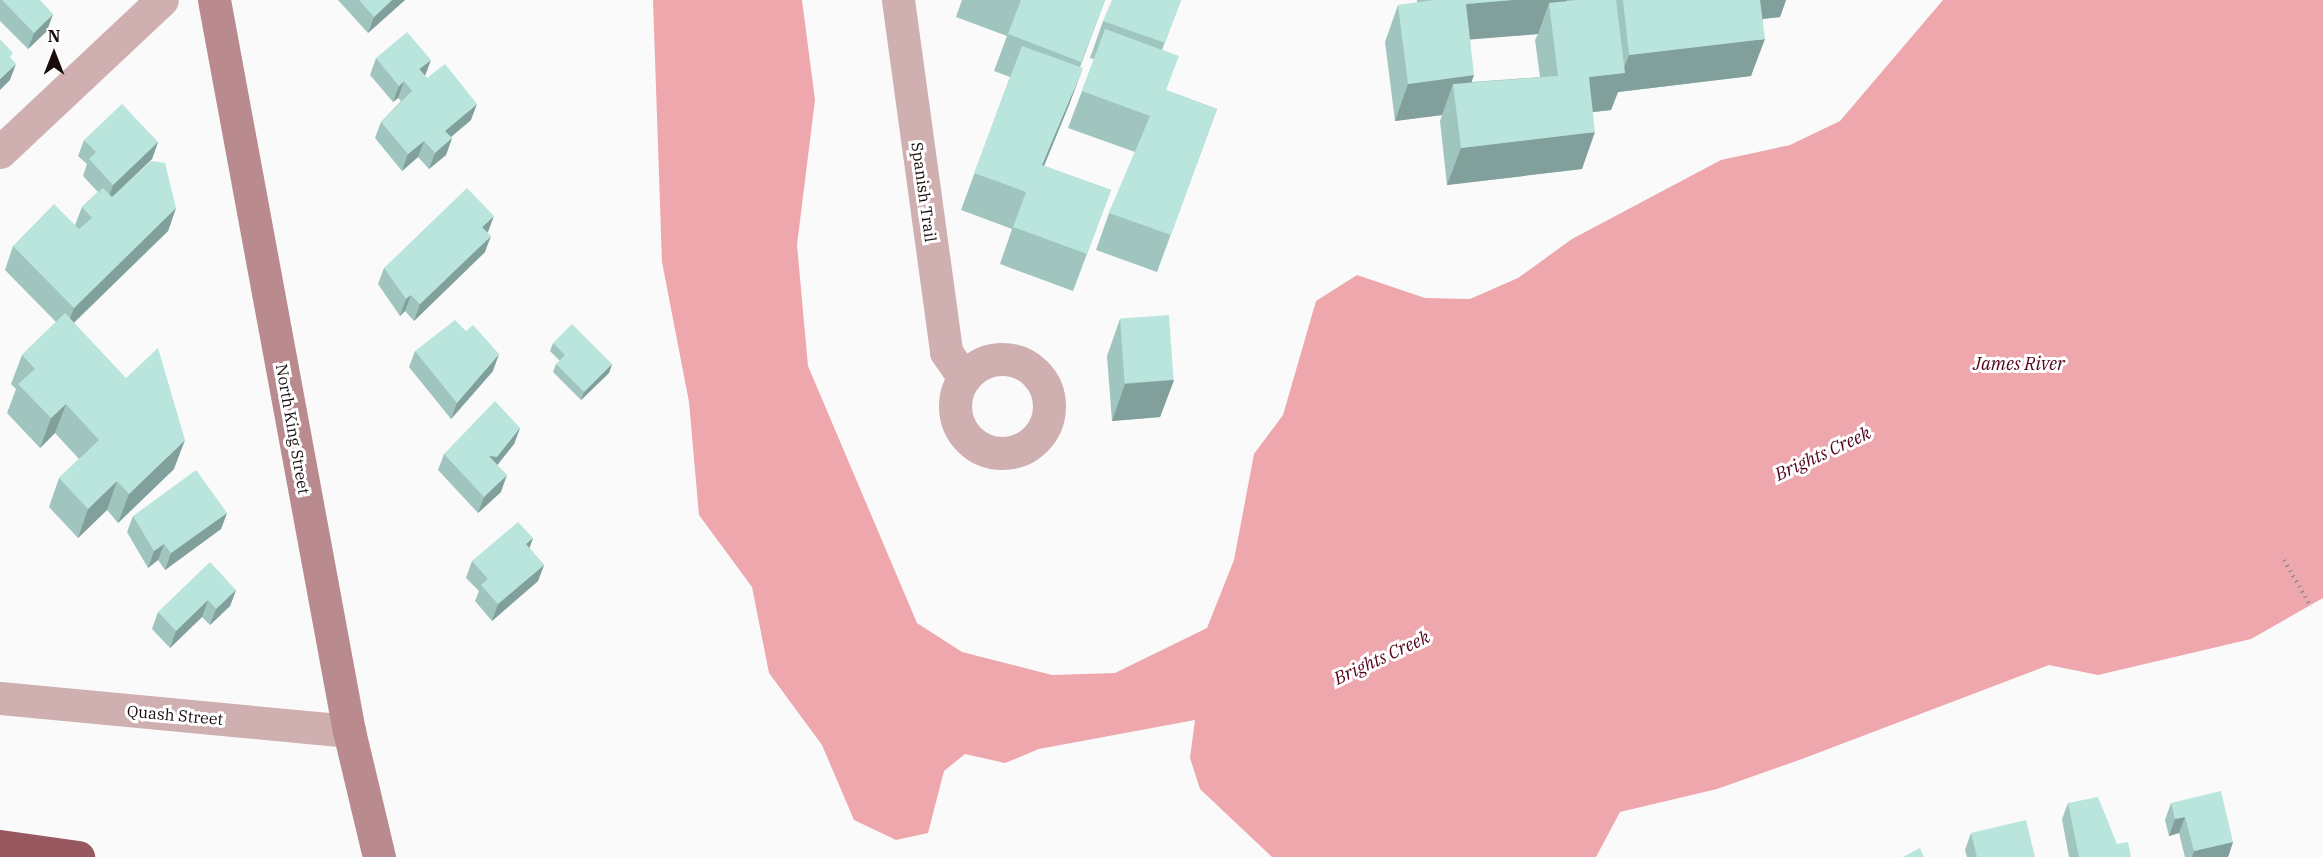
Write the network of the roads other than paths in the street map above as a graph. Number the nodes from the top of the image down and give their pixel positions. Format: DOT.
graph roads {
  1 [pos="162,0"];
  2 [pos="214,0"];
  3 [pos="898,0"];
  4 [pos="0,152"];
  5 [pos="964,378"];
  6 [pos="0,698"];
  7 [pos="349,731"];
  8 [pos="0,846"];
  9 [pos="78,857"];
  10 [pos="378,857"];
  1 -- 4 [label="street"];
  2 -- 7 [label="main road, North King Street"];
  3 -- 5 [label="street, Spanish Trail"];
  6 -- 7 [label="street, Quash Street"];
  7 -- 10 [label="main road, North King Street"];
  8 -- 9 [label="highway"];
}
